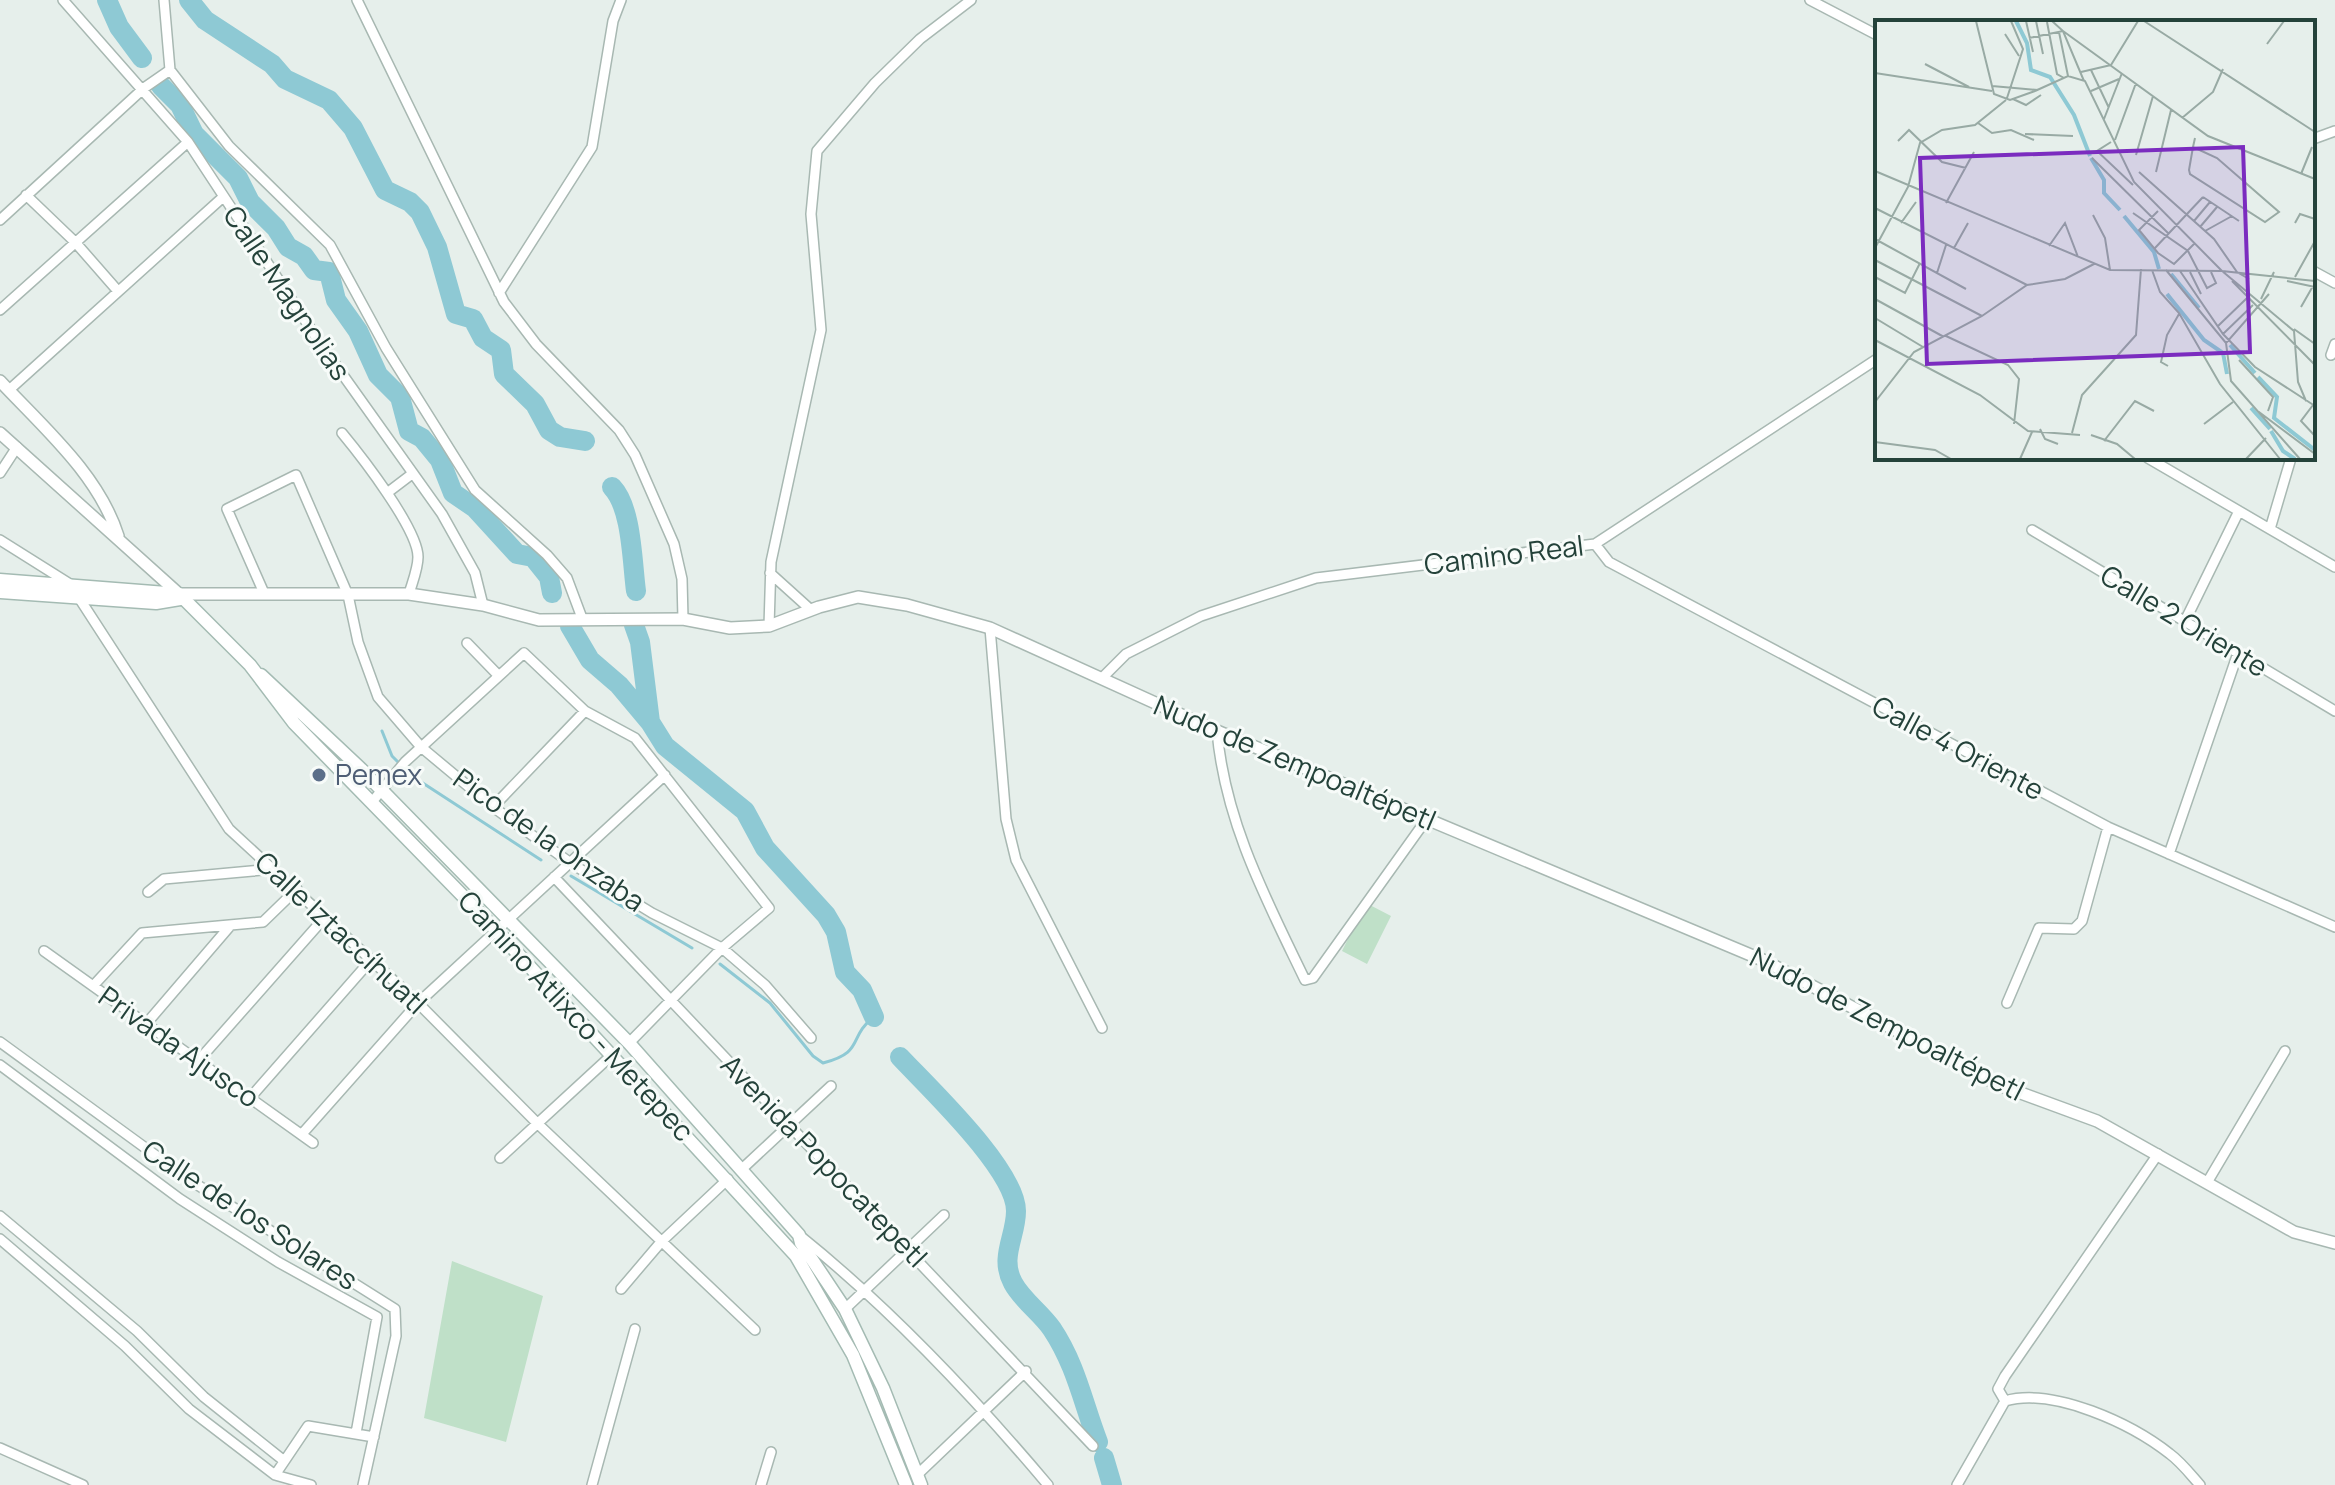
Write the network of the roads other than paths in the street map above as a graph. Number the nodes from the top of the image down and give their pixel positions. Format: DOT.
graph roads {
  1 [pos="63,0"];
  2 [pos="164,0"];
  3 [pos="357,0"];
  4 [pos="621,0"];
  5 [pos="971,0"];
  6 [pos="1810,0"];
  7 [pos="1875,34"];
  8 [pos="170,70"];
  9 [pos="144,88"];
  10 [pos="2335,131"];
  11 [pos="2315,138"];
  12 [pos="188,142"];
  13 [pos="26,195"];
  14 [pos="222,198"];
  15 [pos="0,220"];
  16 [pos="75,242"];
  17 [pos="2315,272"];
  18 [pos="2335,283"];
  19 [pos="117,290"];
  20 [pos="499,293"];
  21 [pos="0,310"];
  22 [pos="2335,344"];
  23 [pos="2331,355"];
  24 [pos="1875,360"];
  25 [pos="0,381"];
  26 [pos="9,390"];
  27 [pos="0,433"];
  28 [pos="342,433"];
  29 [pos="17,447"];
  30 [pos="2151,460"];
  31 [pos="2290,460"];
  32 [pos="0,473"];
  33 [pos="412,474"];
  34 [pos="387,493"];
  35 [pos="2239,511"];
  36 [pos="2270,529"];
  37 [pos="2032,530"];
  38 [pos="118,537"];
  39 [pos="0,540"];
  40 [pos="1595,544"];
  41 [pos="2335,567"];
  42 [pos="770,573"];
  43 [pos="0,580"];
  44 [pos="70,584"];
  45 [pos="0,592"];
  46 [pos="264,593"];
  47 [pos="409,594"];
  48 [pos="348,595"];
  49 [pos="183,596"];
  50 [pos="81,600"];
  51 [pos="483,605"];
  52 [pos="811,610"];
  53 [pos="582,618"];
  54 [pos="683,619"];
  55 [pos="2185,621"];
  56 [pos="769,626"];
  57 [pos="990,628"];
  58 [pos="467,643"];
  59 [pos="2238,653"];
  60 [pos="250,665"];
  61 [pos="498,675"];
  62 [pos="1102,678"];
  63 [pos="585,711"];
  64 [pos="2335,711"];
  65 [pos="1217,731"];
  66 [pos="421,747"];
  67 [pos="665,775"];
  68 [pos="383,792"];
  69 [pos="372,802"];
  70 [pos="493,807"];
  71 [pos="1426,820"];
  72 [pos="2108,827"];
  73 [pos="2169,854"];
  74 [pos="572,864"];
  75 [pos="274,869"];
  76 [pos="554,877"];
  77 [pos="297,889"];
  78 [pos="148,892"];
  79 [pos="326,916"];
  80 [pos="509,920"];
  81 [pos="230,926"];
  82 [pos="2335,927"];
  83 [pos="497,931"];
  84 [pos="722,948"];
  85 [pos="44,951"];
  86 [pos="371,960"];
  87 [pos="93,986"];
  88 [pos="418,1003"];
  89 [pos="2007,1003"];
  90 [pos="671,1004"];
  91 [pos="146,1024"];
  92 [pos="1102,1028"];
  93 [pos="811,1038"];
  94 [pos="0,1042"];
  95 [pos="629,1043"];
  96 [pos="2285,1051"];
  97 [pos="613,1054"];
  98 [pos="199,1060"];
  99 [pos="0,1065"];
  100 [pos="831,1086"];
  101 [pos="250,1098"];
  102 [pos="538,1124"];
  103 [pos="790,1124"];
  104 [pos="302,1134"];
  105 [pos="313,1143"];
  106 [pos="2158,1154"];
  107 [pos="500,1158"];
  108 [pos="743,1168"];
  109 [pos="188,1179"];
  110 [pos="728,1179"];
  111 [pos="2208,1181"];
  112 [pos="180,1199"];
  113 [pos="944,1215"];
  114 [pos="0,1216"];
  115 [pos="799,1235"];
  116 [pos="0,1239"];
  117 [pos="661,1242"];
  118 [pos="2335,1243"];
  119 [pos="909,1250"];
  120 [pos="621,1289"];
  121 [pos="862,1290"];
  122 [pos="845,1309"];
  123 [pos="635,1329"];
  124 [pos="755,1330"];
  125 [pos="137,1331"];
  126 [pos="125,1346"];
  127 [pos="1026,1371"];
  128 [pos="2005,1401"];
  129 [pos="984,1410"];
  130 [pos="356,1433"];
  131 [pos="374,1437"];
  132 [pos="1093,1446"];
  133 [pos="0,1448"];
  134 [pos="771,1452"];
  135 [pos="283,1460"];
  136 [pos="275,1475"];
  137 [pos="919,1480"];
  138 [pos="307,1484"];
  139 [pos="83,1485"];
  140 [pos="363,1485"];
  141 [pos="592,1485"];
  142 [pos="761,1485"];
  143 [pos="906,1485"];
  144 [pos="1048,1485"];
  145 [pos="1957,1485"];
  146 [pos="2200,1485"];
  1 -- 9 [label="street, Calle Magnolias"];
  2 -- 8 [label="street"];
  3 -- 20 [label="street"];
  4 -- 20 [label="street"];
  5 -- 42 [label="street"];
  6 -- 7 [label="street"];
  8 -- 9 [label="street"];
  8 -- 53 [label="street"];
  9 -- 12 [label="street, Calle Magnolias"];
  9 -- 13 [label="street"];
  10 -- 11 [label="street"];
  12 -- 14 [label="street, Calle Magnolias"];
  12 -- 16 [label="street"];
  13 -- 15 [label="street"];
  13 -- 16 [label="street"];
  14 -- 19 [label="street"];
  14 -- 33 [label="street, Calle Magnolias"];
  16 -- 19 [label="street"];
  16 -- 21 [label="street"];
  17 -- 18 [label="street"];
  19 -- 26 [label="street"];
  20 -- 54 [label="street"];
  22 -- 23 [label="street"];
  24 -- 40 [label="street, Camino Real"];
  25 -- 26 [label="street"];
  26 -- 38 [label="street"];
  27 -- 29 [label="street"];
  28 -- 34 [label="street"];
  29 -- 32 [label="street"];
  29 -- 38 [label="street"];
  30 -- 35 [label="street"];
  31 -- 36 [label="street"];
  33 -- 34 [label="street"];
  33 -- 51 [label="street, Calle Magnolias"];
  34 -- 47 [label="street"];
  35 -- 36 [label="street"];
  35 -- 55 [label="street"];
  36 -- 41 [label="street"];
  37 -- 55 [label="street, Calle 2 Oriente"];
  38 -- 49 [label="street"];
  39 -- 44 [label="street"];
  40 -- 62 [label="street, Camino Real"];
  40 -- 72 [label="street, Calle 4 Oriente"];
  42 -- 52 [label="street"];
  42 -- 56 [label="street"];
  43 -- 44 [label="main road"];
  44 -- 49 [label="main road"];
  44 -- 50 [label="street, Calle Iztaccíhuatl"];
  45 -- 50 [label="main road"];
  46 -- 48 [label="street, Nudo de Zempoaltépetl"];
  46 -- 48 [label="street, Pico de la Onzaba"];
  46 -- 49 [label="street, Nudo de Zempoaltépetl"];
  47 -- 48 [label="street, Nudo de Zempoaltépetl"];
  47 -- 51 [label="street, Nudo de Zempoaltépetl"];
  48 -- 66 [label="street, Pico de la Onzaba"];
  49 -- 50 [label="main road"];
  49 -- 60 [label="main road, Camino Atlixco - Metepec"];
  50 -- 75 [label="street, Calle Iztaccíhuatl"];
  51 -- 53 [label="street, Nudo de Zempoaltépetl"];
  52 -- 56 [label="street, Nudo de Zempoaltépetl"];
  52 -- 57 [label="street, Nudo de Zempoaltépetl"];
  53 -- 54 [label="street, Nudo de Zempoaltépetl"];
  54 -- 56 [label="street, Nudo de Zempoaltépetl"];
  55 -- 59 [label="street, Calle 2 Oriente"];
  57 -- 62 [label="street, Nudo de Zempoaltépetl"];
  57 -- 92 [label="street"];
  58 -- 61 [label="street"];
  59 -- 64 [label="street, Calle 2 Oriente"];
  59 -- 73 [label="street"];
  60 -- 68 [label="main road"];
  60 -- 69 [label="main road, Camino Atlixco - Metepec"];
  61 -- 63 [label="street"];
  61 -- 66 [label="street"];
  62 -- 65 [label="street, Nudo de Zempoaltépetl"];
  63 -- 67 [label="street"];
  63 -- 70 [label="street"];
  65 -- 71 [label="street, Nudo de Zempoaltépetl"];
  65 -- 71 [label="street"];
  66 -- 68 [label="street"];
  66 -- 70 [label="street, Pico de la Onzaba"];
  67 -- 74 [label="street"];
  67 -- 84 [label="street"];
  68 -- 69 [label="street"];
  68 -- 80 [label="main road"];
  69 -- 83 [label="main road, Camino Atlixco - Metepec"];
  70 -- 74 [label="street, Pico de la Onzaba"];
  71 -- 106 [label="street, Nudo de Zempoaltépetl"];
  72 -- 73 [label="street, Calle 4 Oriente"];
  72 -- 89 [label="street"];
  73 -- 82 [label="street, Calle 4 Oriente"];
  74 -- 76 [label="street"];
  74 -- 84 [label="street, Pico de la Onzaba"];
  75 -- 77 [label="street, Calle Iztaccíhuatl"];
  75 -- 78 [label="street"];
  76 -- 80 [label="street"];
  76 -- 90 [label="street, Avenida Popocatepetl"];
  77 -- 79 [label="street, Calle Iztaccíhuatl"];
  77 -- 81 [label="street"];
  79 -- 86 [label="street, Calle Iztaccíhuatl"];
  79 -- 98 [label="street"];
  80 -- 83 [label="street"];
  80 -- 95 [label="main road"];
  81 -- 87 [label="street"];
  81 -- 91 [label="street"];
  83 -- 88 [label="street"];
  83 -- 97 [label="main road, Camino Atlixco - Metepec"];
  84 -- 90 [label="street"];
  84 -- 93 [label="street, Pico de la Onzaba"];
  85 -- 87 [label="street, Privada Ajusco"];
  86 -- 88 [label="street, Calle Iztaccíhuatl"];
  86 -- 101 [label="street"];
  87 -- 91 [label="street, Privada Ajusco"];
  88 -- 102 [label="street, Calle Iztaccíhuatl"];
  88 -- 104 [label="street"];
  90 -- 95 [label="street"];
  90 -- 103 [label="street, Avenida Popocatepetl"];
  91 -- 98 [label="street, Privada Ajusco"];
  94 -- 109 [label="street, Calle de los Solares"];
  95 -- 108 [label="main road"];
  96 -- 111 [label="street"];
  97 -- 102 [label="street"];
  97 -- 110 [label="main road, Camino Atlixco - Metepec"];
  98 -- 101 [label="street, Privada Ajusco"];
  99 -- 112 [label="street, Calle de los Solares"];
  100 -- 103 [label="street"];
  101 -- 104 [label="street, Privada Ajusco"];
  102 -- 107 [label="street"];
  102 -- 117 [label="street, Calle Iztaccíhuatl"];
  103 -- 108 [label="street"];
  103 -- 119 [label="street, Avenida Popocatepetl"];
  104 -- 105 [label="street, Privada Ajusco"];
  106 -- 111 [label="street, Nudo de Zempoaltépetl"];
  106 -- 128 [label="street"];
  108 -- 115 [label="main road"];
  109 -- 112 [label="street"];
  109 -- 131 [label="street, Calle de los Solares"];
  110 -- 117 [label="street"];
  110 -- 143 [label="main road, Camino Atlixco - Metepec"];
  111 -- 118 [label="street, Nudo de Zempoaltépetl"];
  112 -- 130 [label="street, Calle de los Solares"];
  113 -- 119 [label="street"];
  114 -- 125 [label="street"];
  115 -- 121 [label="street"];
  115 -- 122 [label="main road"];
  116 -- 126 [label="street"];
  117 -- 120 [label="street"];
  117 -- 124 [label="street, Calle Iztaccíhuatl"];
  119 -- 121 [label="street"];
  119 -- 127 [label="street, Avenida Popocatepetl"];
  121 -- 122 [label="street"];
  121 -- 129 [label="street"];
  122 -- 137 [label="main road"];
  123 -- 141 [label="street"];
  125 -- 126 [label="street"];
  125 -- 135 [label="street"];
  126 -- 136 [label="street"];
  127 -- 129 [label="street"];
  127 -- 132 [label="street, Avenida Popocatepetl"];
  128 -- 145 [label="street"];
  128 -- 146 [label="street"];
  129 -- 137 [label="street"];
  129 -- 144 [label="street"];
  130 -- 131 [label="street"];
  130 -- 135 [label="street"];
  131 -- 140 [label="street, Calle de los Solares"];
  133 -- 139 [label="street"];
  134 -- 142 [label="street"];
  135 -- 136 [label="street"];
  136 -- 138 [label="street"];
}
